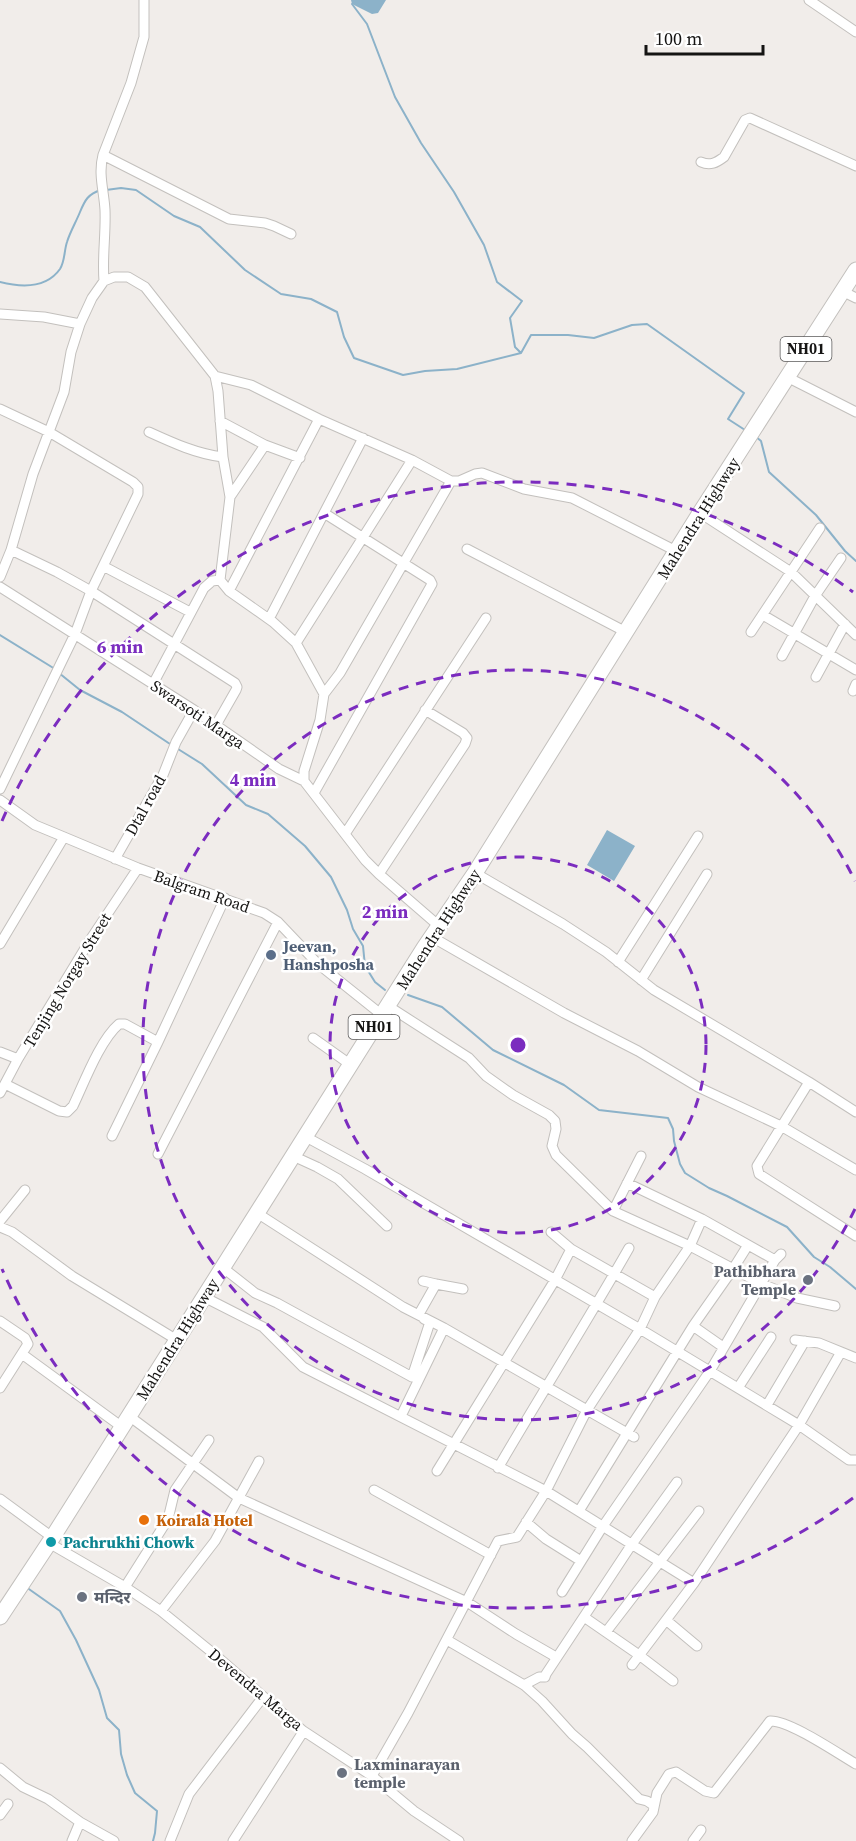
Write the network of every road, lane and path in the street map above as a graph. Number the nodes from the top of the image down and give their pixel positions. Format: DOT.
graph roads {
  1 [pos="144,0"];
  2 [pos="809,0"];
  3 [pos="856,32"];
  4 [pos="103,155"];
  5 [pos="701,162"];
  6 [pos="856,166"];
  7 [pos="291,234"];
  8 [pos="856,270"];
  9 [pos="104,281"];
  10 [pos="849,295"];
  11 [pos="0,314"];
  12 [pos="80,324"];
  13 [pos="215,376"];
  14 [pos="787,377"];
  15 [pos="0,409"];
  16 [pos="856,412"];
  17 [pos="319,419"];
  18 [pos="220,421"];
  19 [pos="49,432"];
  20 [pos="150,432"];
  21 [pos="363,438"];
  22 [pos="265,445"];
  23 [pos="223,457"];
  24 [pos="300,459"];
  25 [pos="412,460"];
  26 [pos="451,481"];
  27 [pos="230,496"];
  28 [pos="324,513"];
  29 [pos="700,513"];
  30 [pos="820,528"];
  31 [pos="362,538"];
  32 [pos="467,549"];
  33 [pos="11,550"];
  34 [pos="676,551"];
  35 [pos="841,558"];
  36 [pos="403,564"];
  37 [pos="103,566"];
  38 [pos="790,572"];
  39 [pos="0,577"];
  40 [pos="220,580"];
  41 [pos="0,587"];
  42 [pos="91,591"];
  43 [pos="229,591"];
  44 [pos="816,596"];
  45 [pos="190,612"];
  46 [pos="763,615"];
  47 [pos="486,618"];
  48 [pos="269,619"];
  49 [pos="845,624"];
  50 [pos="626,632"];
  51 [pos="751,632"];
  52 [pos="75,634"];
  53 [pos="795,634"];
  54 [pos="856,635"];
  55 [pos="296,643"];
  56 [pos="176,644"];
  57 [pos="829,654"];
  58 [pos="782,656"];
  59 [pos="856,670"];
  60 [pos="816,677"];
  61 [pos="153,684"];
  62 [pos="324,694"];
  63 [pos="194,710"];
  64 [pos="425,710"];
  65 [pos="216,725"];
  66 [pos="304,781"];
  67 [pos="0,789"];
  68 [pos="314,793"];
  69 [pos="0,800"];
  70 [pos="345,834"];
  71 [pos="698,836"];
  72 [pos="64,837"];
  73 [pos="116,859"];
  74 [pos="138,868"];
  75 [pos="475,873"];
  76 [pos="379,874"];
  77 [pos="707,874"];
  78 [pos="225,898"];
  79 [pos="279,922"];
  80 [pos="435,932"];
  81 [pos="0,944"];
  82 [pos="618,962"];
  83 [pos="641,980"];
  84 [pos="385,1011"];
  85 [pos="313,1038"];
  86 [pos="158,1042"];
  87 [pos="0,1052"];
  88 [pos="18,1059"];
  89 [pos="351,1065"];
  90 [pos="809,1082"];
  91 [pos="5,1084"];
  92 [pos="0,1093"];
  93 [pos="856,1112"];
  94 [pos="781,1126"];
  95 [pos="112,1136"];
  96 [pos="306,1137"];
  97 [pos="158,1154"];
  98 [pos="293,1156"];
  99 [pos="641,1156"];
  100 [pos="856,1170"];
  101 [pos="627,1183"];
  102 [pos="25,1190"];
  103 [pos="613,1211"];
  104 [pos="257,1213"];
  105 [pos="702,1219"];
  106 [pos="0,1221"];
  107 [pos="387,1226"];
  108 [pos="0,1227"];
  109 [pos="551,1232"];
  110 [pos="856,1236"];
  111 [pos="748,1245"];
  112 [pos="690,1246"];
  113 [pos="629,1248"];
  114 [pos="571,1249"];
  115 [pos="222,1268"];
  116 [pos="733,1269"];
  117 [pos="615,1273"];
  118 [pos="555,1280"];
  119 [pos="423,1281"];
  120 [pos="436,1284"];
  121 [pos="762,1284"];
  122 [pos="463,1289"];
  123 [pos="204,1297"];
  124 [pos="655,1297"];
  125 [pos="597,1304"];
  126 [pos="834,1306"];
  127 [pos="403,1307"];
  128 [pos="419,1314"];
  129 [pos="0,1321"];
  130 [pos="693,1326"];
  131 [pos="444,1328"];
  132 [pos="640,1329"];
  133 [pos="771,1337"];
  134 [pos="795,1340"];
  135 [pos="177,1341"];
  136 [pos="805,1341"];
  137 [pos="723,1347"];
  138 [pos="841,1352"];
  139 [pos="22,1353"];
  140 [pos="678,1353"];
  141 [pos="856,1358"];
  142 [pos="504,1364"];
  143 [pos="710,1371"];
  144 [pos="545,1387"];
  145 [pos="0,1388"];
  146 [pos="738,1388"];
  147 [pos="767,1405"];
  148 [pos="588,1410"];
  149 [pos="401,1416"];
  150 [pos="125,1422"];
  151 [pos="800,1425"];
  152 [pos="630,1435"];
  153 [pos="209,1440"];
  154 [pos="454,1444"];
  155 [pos="856,1460"];
  156 [pos="259,1461"];
  157 [pos="192,1463"];
  158 [pos="498,1468"];
  159 [pos="437,1471"];
  160 [pos="677,1482"];
  161 [pos="374,1490"];
  162 [pos="546,1491"];
  163 [pos="239,1498"];
  164 [pos="0,1499"];
  165 [pos="579,1511"];
  166 [pos="699,1511"];
  167 [pos="526,1522"];
  168 [pos="603,1526"];
  169 [pos="51,1540"];
  170 [pos="632,1544"];
  171 [pos="491,1555"];
  172 [pos="581,1561"];
  173 [pos="659,1561"];
  174 [pos="694,1583"];
  175 [pos="125,1587"];
  176 [pos="562,1593"];
  177 [pos="467,1602"];
  178 [pos="161,1611"];
  179 [pos="0,1617"];
  180 [pos="584,1617"];
  181 [pos="666,1620"];
  182 [pos="606,1632"];
  183 [pos="447,1640"];
  184 [pos="697,1646"];
  185 [pos="639,1655"];
  186 [pos="556,1657"];
  187 [pos="633,1665"];
  188 [pos="673,1681"];
  189 [pos="524,1685"];
  190 [pos="263,1697"];
  191 [pos="302,1730"];
  192 [pos="856,1764"];
  193 [pos="0,1768"];
  194 [pos="372,1776"];
  195 [pos="8,1804"];
  196 [pos="653,1805"];
  197 [pos="0,1815"];
  198 [pos="80,1822"];
  199 [pos="701,1830"];
  200 [pos="72,1841"];
  201 [pos="114,1841"];
  202 [pos="170,1841"];
  203 [pos="233,1841"];
  204 [pos="459,1841"];
  205 [pos="632,1841"];
  206 [pos="693,1841"];
  1 -- 4 [label="street"];
  2 -- 3 [label="street"];
  4 -- 7 [label="street"];
  4 -- 9 [label="street"];
  5 -- 6 [label="street"];
  8 -- 10 [label="highway, Mahendra Highway / NH01"];
  9 -- 12 [label="street"];
  9 -- 13 [label="street"];
  10 -- 14 [label="highway, Mahendra Highway / NH01"];
  11 -- 12 [label="street"];
  12 -- 19 [label="street"];
  13 -- 17 [label="street"];
  13 -- 18 [label="street"];
  14 -- 16 [label="street"];
  14 -- 29 [label="highway, Mahendra Highway / NH01"];
  15 -- 19 [label="street"];
  17 -- 21 [label="street"];
  17 -- 24 [label="street"];
  18 -- 22 [label="street"];
  18 -- 23 [label="street"];
  19 -- 33 [label="street"];
  19 -- 37 [label="street"];
  20 -- 23 [label="street"];
  21 -- 25 [label="street"];
  21 -- 28 [label="street"];
  22 -- 24 [label="street"];
  22 -- 27 [label="street"];
  23 -- 27 [label="street"];
  24 -- 43 [label="street"];
  25 -- 26 [label="street"];
  25 -- 31 [label="street"];
  26 -- 34 [label="street"];
  26 -- 36 [label="street"];
  27 -- 40 [label="street"];
  28 -- 31 [label="street"];
  28 -- 48 [label="street"];
  29 -- 34 [label="highway, Mahendra Highway / NH01"];
  29 -- 38 [label="street"];
  30 -- 38 [label="street"];
  31 -- 36 [label="street"];
  31 -- 55 [label="street"];
  32 -- 50 [label="street"];
  33 -- 39 [label="street"];
  33 -- 42 [label="street"];
  34 -- 50 [label="highway, Mahendra Highway / NH01"];
  35 -- 44 [label="street"];
  36 -- 62 [label="street"];
  36 -- 68 [label="street"];
  37 -- 42 [label="street"];
  37 -- 45 [label="street"];
  38 -- 44 [label="street"];
  38 -- 46 [label="street"];
  40 -- 43 [label="street"];
  40 -- 45 [label="street"];
  41 -- 52 [label="street, Swarsoti Marga"];
  42 -- 52 [label="street"];
  42 -- 56 [label="street"];
  43 -- 48 [label="street"];
  44 -- 49 [label="street"];
  44 -- 53 [label="street"];
  45 -- 56 [label="street"];
  46 -- 51 [label="street"];
  46 -- 53 [label="street"];
  47 -- 64 [label="street"];
  48 -- 55 [label="street"];
  49 -- 54 [label="street"];
  49 -- 57 [label="street"];
  50 -- 75 [label="highway, Mahendra Highway / NH01"];
  52 -- 61 [label="street, Swarsoti Marga"];
  52 -- 67 [label="street"];
  53 -- 57 [label="street"];
  53 -- 58 [label="street"];
  55 -- 62 [label="street"];
  56 -- 61 [label="street"];
  56 -- 65 [label="street"];
  57 -- 59 [label="street"];
  57 -- 60 [label="street"];
  61 -- 63 [label="street, Swarsoti Marga"];
  62 -- 66 [label="street"];
  63 -- 65 [label="street, Swarsoti Marga"];
  63 -- 73 [label="street, Dtal road"];
  64 -- 70 [label="street"];
  64 -- 76 [label="street"];
  65 -- 66 [label="street, Swarsoti Marga"];
  66 -- 68 [label="street"];
  68 -- 70 [label="street"];
  69 -- 72 [label="street, Balgram Road"];
  70 -- 76 [label="street"];
  71 -- 82 [label="street"];
  72 -- 73 [label="street, Balgram Road"];
  72 -- 81 [label="street"];
  73 -- 74 [label="street, Balgram Road"];
  74 -- 78 [label="street, Balgram Road"];
  74 -- 88 [label="street, Tenjing Norgay Street"];
  75 -- 80 [label="highway, Mahendra Highway / NH01"];
  75 -- 82 [label="street"];
  76 -- 80 [label="street"];
  77 -- 83 [label="street"];
  78 -- 79 [label="street, Balgram Road"];
  78 -- 86 [label="street"];
  79 -- 84 [label="street, Balgram Road"];
  79 -- 97 [label="street"];
  80 -- 84 [label="highway, Mahendra Highway / NH01"];
  80 -- 94 [label="street"];
  82 -- 83 [label="street"];
  83 -- 90 [label="street"];
  84 -- 89 [label="highway, Mahendra Highway / NH01"];
  84 -- 103 [label="street, Balgram Road"];
  85 -- 89 [label="street"];
  86 -- 91 [label="street"];
  86 -- 95 [label="street"];
  87 -- 88 [label="street"];
  88 -- 91 [label="street, Tenjing Norgay Street"];
  89 -- 96 [label="highway, Mahendra Highway / NH01"];
  90 -- 93 [label="street"];
  90 -- 94 [label="street"];
  91 -- 92 [label="street, Tenjing Norgay Street"];
  94 -- 100 [label="street"];
  94 -- 110 [label="street"];
  96 -- 98 [label="highway, Mahendra Highway / NH01"];
  96 -- 118 [label="street"];
  98 -- 104 [label="highway, Mahendra Highway / NH01"];
  98 -- 107 [label="street"];
  99 -- 101 [label="street"];
  101 -- 103 [label="street"];
  101 -- 105 [label="street"];
  102 -- 106 [label="street"];
  103 -- 112 [label="street"];
  104 -- 115 [label="highway, Mahendra Highway / NH01"];
  104 -- 127 [label="street"];
  105 -- 111 [label="street"];
  105 -- 112 [label="street"];
  108 -- 135 [label="street"];
  109 -- 114 [label="street"];
  111 -- 116 [label="street"];
  111 -- 121 [label="street"];
  112 -- 116 [label="street"];
  112 -- 124 [label="street"];
  113 -- 117 [label="street"];
  114 -- 117 [label="street"];
  114 -- 118 [label="street"];
  115 -- 123 [label="highway, Mahendra Highway / NH01"];
  115 -- 127 [label="street"];
  116 -- 121 [label="street"];
  116 -- 130 [label="street"];
  117 -- 124 [label="street"];
  117 -- 125 [label="street"];
  118 -- 125 [label="street"];
  118 -- 142 [label="street"];
  119 -- 120 [label="street"];
  120 -- 122 [label="street"];
  120 -- 128 [label="street"];
  121 -- 126 [label="street"];
  121 -- 137 [label="street"];
  123 -- 135 [label="highway, Mahendra Highway / NH01"];
  123 -- 149 [label="street"];
  124 -- 132 [label="street"];
  125 -- 132 [label="street"];
  125 -- 144 [label="street"];
  127 -- 128 [label="street"];
  128 -- 131 [label="street"];
  129 -- 139 [label="street"];
  130 -- 137 [label="street"];
  130 -- 140 [label="street"];
  131 -- 142 [label="street"];
  131 -- 149 [label="street"];
  132 -- 140 [label="street"];
  132 -- 148 [label="street"];
  133 -- 146 [label="street"];
  134 -- 136 [label="street"];
  135 -- 150 [label="highway, Mahendra Highway / NH01"];
  136 -- 138 [label="street"];
  136 -- 147 [label="street"];
  137 -- 143 [label="street"];
  138 -- 141 [label="street"];
  138 -- 151 [label="street"];
  139 -- 145 [label="street"];
  139 -- 150 [label="street"];
  140 -- 143 [label="street"];
  140 -- 152 [label="street"];
  142 -- 144 [label="street"];
  142 -- 154 [label="street"];
  143 -- 146 [label="street"];
  143 -- 168 [label="street"];
  144 -- 148 [label="street"];
  144 -- 158 [label="street"];
  146 -- 147 [label="street"];
  147 -- 151 [label="street"];
  148 -- 152 [label="street"];
  148 -- 162 [label="street"];
  149 -- 154 [label="street"];
  150 -- 157 [label="street"];
  150 -- 169 [label="highway, Mahendra Highway / NH01"];
  151 -- 155 [label="street"];
  151 -- 174 [label="street"];
  152 -- 165 [label="street"];
  153 -- 157 [label="street"];
  154 -- 158 [label="street"];
  154 -- 159 [label="street"];
  156 -- 163 [label="street"];
  157 -- 163 [label="street"];
  157 -- 175 [label="street"];
  158 -- 162 [label="street"];
  160 -- 170 [label="street"];
  161 -- 171 [label="street"];
  162 -- 165 [label="street"];
  162 -- 167 [label="street"];
  163 -- 177 [label="street"];
  163 -- 178 [label="street"];
  164 -- 169 [label="street, Devendra Marga"];
  165 -- 168 [label="street"];
  166 -- 173 [label="street"];
  167 -- 171 [label="street"];
  167 -- 172 [label="street"];
  168 -- 170 [label="street"];
  168 -- 172 [label="street"];
  169 -- 175 [label="street, Devendra Marga"];
  169 -- 179 [label="highway, Mahendra Highway / NH01"];
  170 -- 173 [label="street"];
  170 -- 180 [label="street"];
  171 -- 177 [label="street"];
  172 -- 176 [label="street"];
  173 -- 174 [label="street"];
  173 -- 182 [label="street"];
  174 -- 181 [label="street"];
  175 -- 178 [label="street, Devendra Marga"];
  177 -- 183 [label="street"];
  177 -- 186 [label="street"];
  178 -- 190 [label="street, Devendra Marga"];
  180 -- 182 [label="street"];
  180 -- 186 [label="street"];
  181 -- 184 [label="street"];
  181 -- 185 [label="street"];
  182 -- 185 [label="street"];
  183 -- 189 [label="street"];
  183 -- 194 [label="street"];
  185 -- 187 [label="street"];
  185 -- 188 [label="street"];
  186 -- 189 [label="street"];
  189 -- 196 [label="street"];
  190 -- 191 [label="street, Devendra Marga"];
  190 -- 202 [label="street"];
  191 -- 194 [label="street, Devendra Marga"];
  191 -- 203 [label="street"];
  192 -- 196 [label="street"];
  193 -- 198 [label="street"];
  194 -- 204 [label="street, Devendra Marga"];
  195 -- 197 [label="street"];
  196 -- 205 [label="street"];
  198 -- 200 [label="street"];
  198 -- 201 [label="street"];
  199 -- 206 [label="street"];
}
